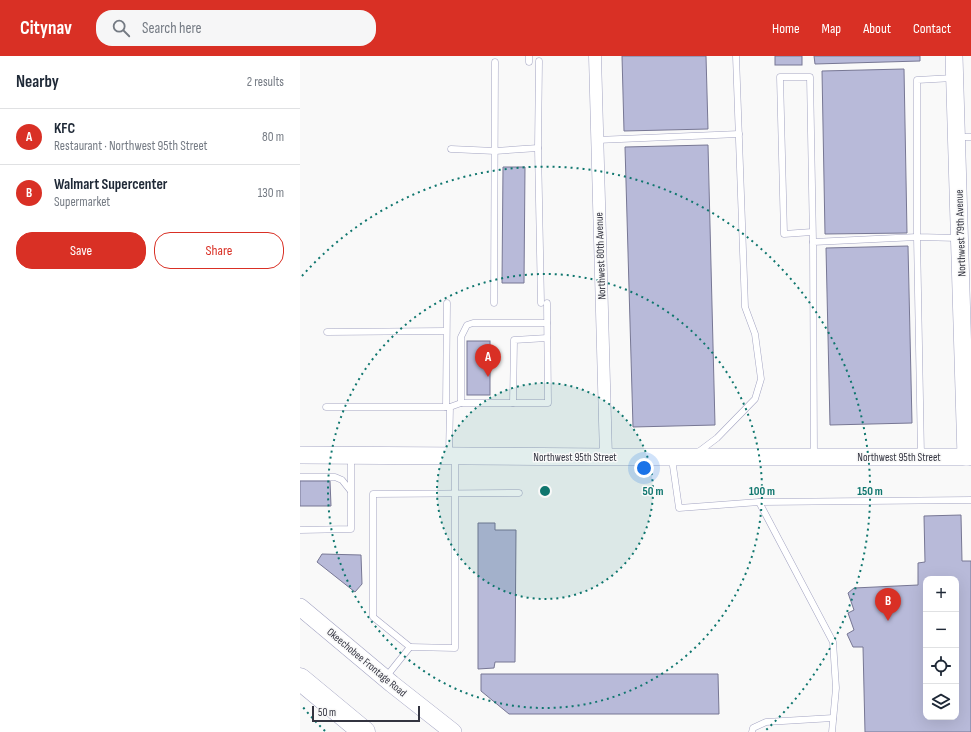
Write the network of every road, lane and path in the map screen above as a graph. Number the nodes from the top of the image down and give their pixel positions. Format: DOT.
graph roads {
  1 [pos="594,56"];
  2 [pos="736,56"];
  3 [pos="954,56"];
  4 [pos="539,61"];
  5 [pos="495,62"];
  6 [pos="955,78"];
  7 [pos="739,134"];
  8 [pos="964,137"];
  9 [pos="597,140"];
  10 [pos="538,148"];
  11 [pos="451,149"];
  12 [pos="495,151"];
  13 [pos="812,232"];
  14 [pos="917,237"];
  15 [pos="960,238"];
  16 [pos="813,242"];
  17 [pos="447,303"];
  18 [pos="494,303"];
  19 [pos="547,323"];
  20 [pos="967,327"];
  21 [pos="446,331"];
  22 [pos="327,332"];
  23 [pos="548,338"];
  24 [pos="461,403"];
  25 [pos="513,403"];
  26 [pos="448,407"];
  27 [pos="326,408"];
  28 [pos="968,410"];
  29 [pos="300,455"];
  30 [pos="351,455"];
  31 [pos="452,456"];
  32 [pos="606,457"];
  33 [pos="672,457"];
  34 [pos="693,457"];
  35 [pos="814,457"];
  36 [pos="920,457"];
  37 [pos="969,457"];
  38 [pos="300,477"];
  39 [pos="351,492"];
  40 [pos="519,493"];
  41 [pos="455,494"];
  42 [pos="971,500"];
  43 [pos="759,502"];
  44 [pos="300,530"];
  45 [pos="300,607"];
  46 [pos="410,647"];
  47 [pos="385,678"];
  48 [pos="300,679"];
  49 [pos="833,718"];
  50 [pos="364,732"];
  51 [pos="453,732"];
  52 [pos="752,732"];
  53 [pos="832,732"];
  1 -- 9 [label="street, Northwest 80th Avenue"];
  2 -- 7 [label="lane"];
  3 -- 6 [label="street, Northwest 79th Avenue"];
  4 -- 10 [label="lane"];
  5 -- 12 [label="lane"];
  6 -- 8 [label="street, Northwest 79th Avenue"];
  6 -- 14 [label="lane"];
  7 -- 9 [label="lane"];
  7 -- 34 [label="lane"];
  8 -- 15 [label="street, Northwest 79th Avenue"];
  9 -- 32 [label="street, Northwest 80th Avenue"];
  10 -- 12 [label="lane"];
  10 -- 19 [label="lane"];
  11 -- 12 [label="lane"];
  12 -- 18 [label="lane"];
  13 -- 13 [label="lane"];
  13 -- 16 [label="lane"];
  14 -- 15 [label="lane"];
  14 -- 16 [label="lane"];
  14 -- 36 [label="lane"];
  15 -- 20 [label="street, Northwest 79th Avenue"];
  16 -- 35 [label="lane"];
  17 -- 21 [label="lane"];
  19 -- 23 [label="lane"];
  19 -- 24 [label="lane"];
  20 -- 28 [label="street, Northwest 79th Avenue"];
  21 -- 22 [label="lane"];
  21 -- 26 [label="lane"];
  23 -- 25 [label="lane"];
  23 -- 25 [label="lane"];
  24 -- 25 [label="lane"];
  24 -- 26 [label="lane"];
  26 -- 27 [label="lane"];
  26 -- 31 [label="lane"];
  28 -- 37 [label="street, Northwest 79th Avenue"];
  29 -- 30 [label="street, Northwest 95th Street"];
  30 -- 31 [label="street, Northwest 95th Street"];
  30 -- 39 [label="lane"];
  31 -- 32 [label="street, Northwest 95th Street"];
  31 -- 41 [label="lane"];
  32 -- 33 [label="street, Northwest 95th Street"];
  33 -- 34 [label="street, Northwest 95th Street"];
  33 -- 43 [label="lane"];
  34 -- 35 [label="street, Northwest 95th Street"];
  35 -- 36 [label="street, Northwest 95th Street"];
  36 -- 37 [label="street, Northwest 95th Street"];
  38 -- 39 [label="lane"];
  39 -- 44 [label="lane"];
  40 -- 41 [label="lane"];
  41 -- 46 [label="lane"];
  41 -- 46 [label="lane"];
  42 -- 43 [label="lane"];
  43 -- 49 [label="lane"];
  45 -- 47 [label="street, Okeechobee Frontage Road"];
  46 -- 47 [label="lane"];
  47 -- 51 [label="street, Okeechobee Frontage Road"];
  48 -- 50 [label="highway"];
  49 -- 52 [label="lane"];
  49 -- 53 [label="lane"];
}
